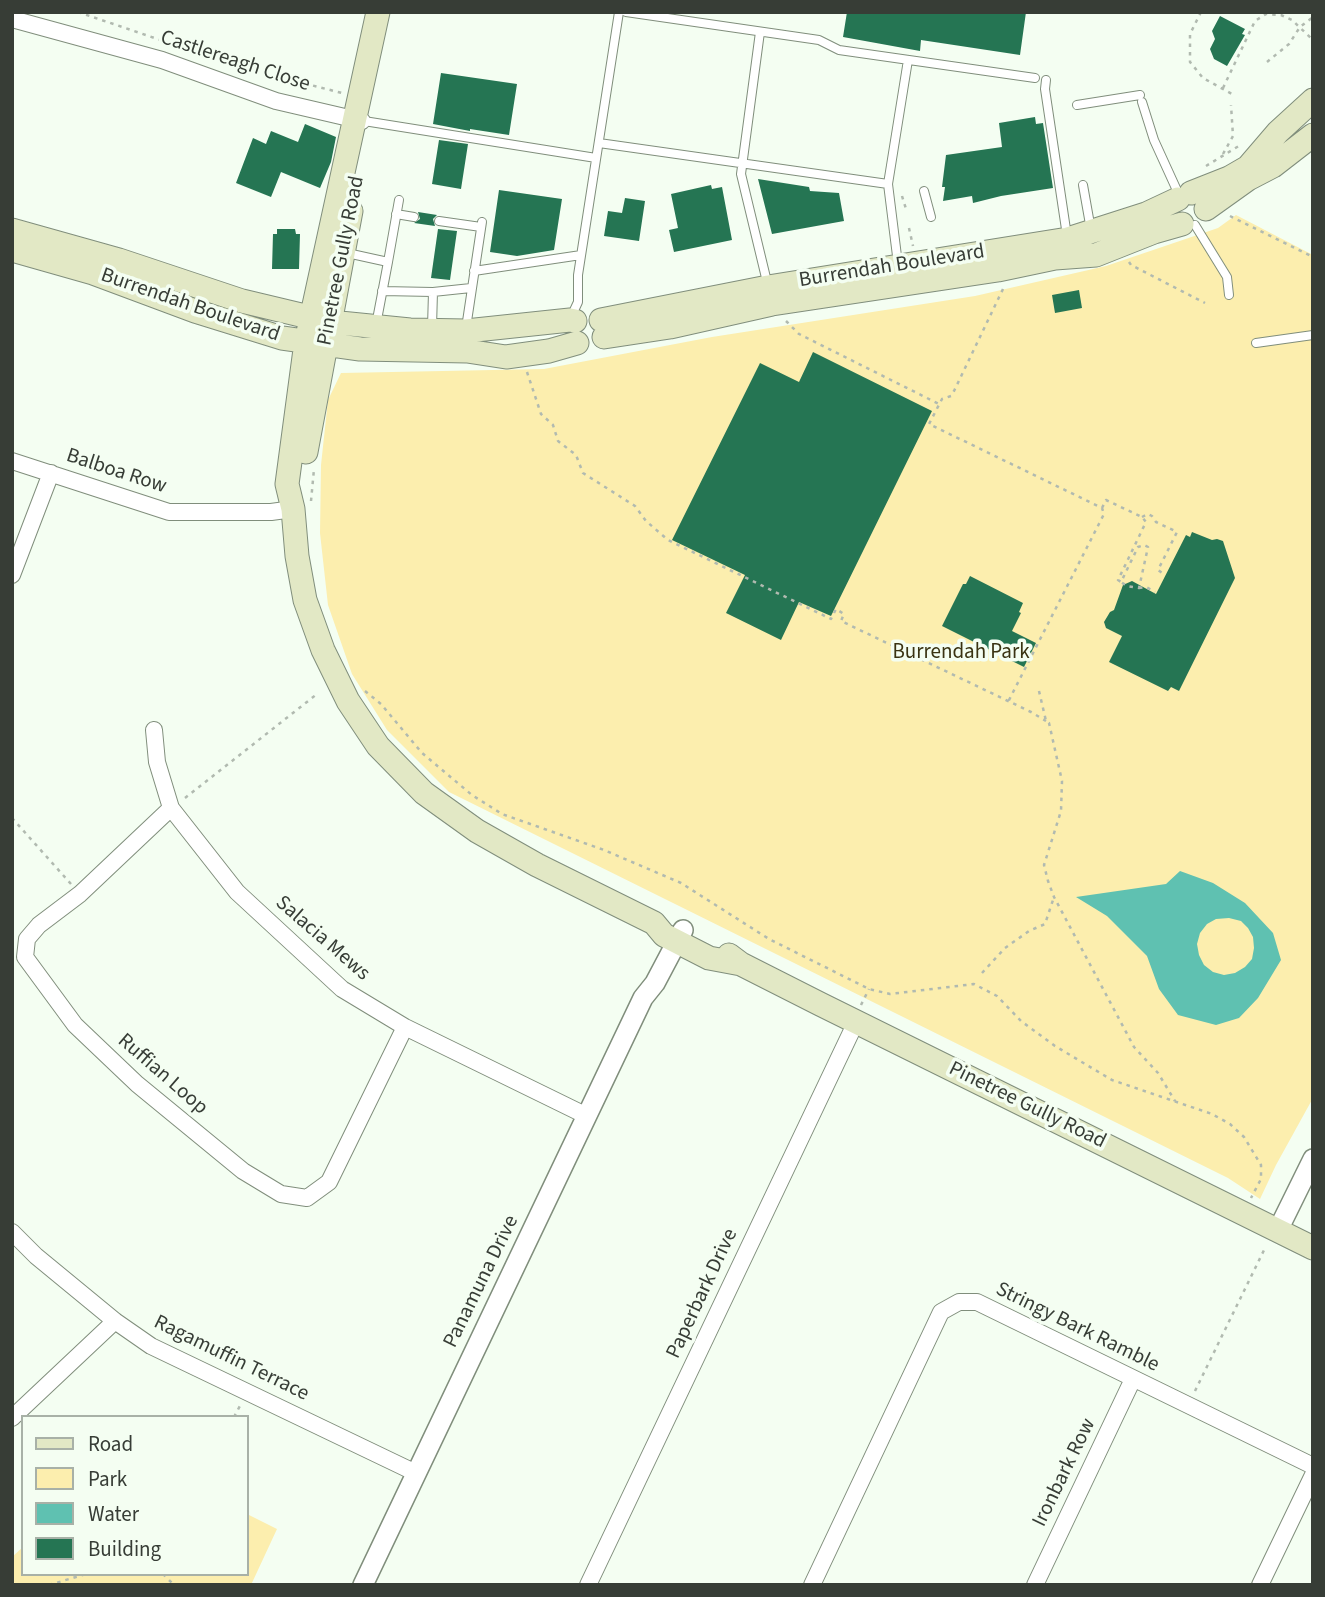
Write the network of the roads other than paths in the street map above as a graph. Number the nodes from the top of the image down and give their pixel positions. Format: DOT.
graph roads {
  1 [pos="378,12"];
  2 [pos="392,12"];
  3 [pos="619,12"];
  4 [pos="626,12"];
  5 [pos="12,19"];
  6 [pos="760,32"];
  7 [pos="908,60"];
  8 [pos="1035,78"];
  9 [pos="1046,80"];
  10 [pos="1313,100"];
  11 [pos="1077,105"];
  12 [pos="363,121"];
  13 [pos="1313,135"];
  14 [pos="599,143"];
  15 [pos="596,158"];
  16 [pos="742,163"];
  17 [pos="888,184"];
  18 [pos="1083,185"];
  19 [pos="924,191"];
  20 [pos="399,200"];
  21 [pos="1193,209"];
  22 [pos="397,214"];
  23 [pos="414,217"];
  24 [pos="931,218"];
  25 [pos="439,220"];
  26 [pos="12,230"];
  27 [pos="1092,232"];
  28 [pos="1068,239"];
  29 [pos="12,250"];
  30 [pos="335,251"];
  31 [pos="581,255"];
  32 [pos="388,262"];
  33 [pos="474,271"];
  34 [pos="900,275"];
  35 [pos="471,288"];
  36 [pos="382,291"];
  37 [pos="433,292"];
  38 [pos="1229,295"];
  39 [pos="775,304"];
  40 [pos="376,327"];
  41 [pos="574,328"];
  42 [pos="432,330"];
  43 [pos="466,331"];
  44 [pos="318,332"];
  45 [pos="1313,335"];
  46 [pos="1256,343"];
  47 [pos="12,461"];
  48 [pos="51,473"];
  49 [pos="302,509"];
  50 [pos="12,575"];
  51 [pos="154,730"];
  52 [pos="171,808"];
  53 [pos="670,930"];
  54 [pos="857,1016"];
  55 [pos="405,1027"];
  56 [pos="587,1116"];
  57 [pos="1313,1160"];
  58 [pos="12,1232"];
  59 [pos="1274,1236"];
  60 [pos="1313,1248"];
  61 [pos="115,1321"];
  62 [pos="1133,1379"];
  63 [pos="12,1418"];
  64 [pos="1313,1466"];
  65 [pos="416,1473"];
  66 [pos="1313,1475"];
  67 [pos="363,1585"];
  68 [pos="588,1585"];
  69 [pos="812,1585"];
  70 [pos="1035,1585"];
  71 [pos="1260,1585"];
  1 -- 12 [label="main road, Pinetree Gully Road"];
  2 -- 12 [label="main road, Pinetree Gully Road"];
  3 -- 14 [label="lane"];
  4 -- 6 [label="lane"];
  5 -- 12 [label="street, Castlereagh Close"];
  6 -- 7 [label="lane"];
  6 -- 16 [label="lane"];
  7 -- 8 [label="lane"];
  7 -- 17 [label="lane"];
  9 -- 28 [label="lane"];
  10 -- 21 [label="main road, Burrendah Boulevard"];
  11 -- 21 [label="lane"];
  12 -- 15 [label="lane"];
  12 -- 30 [label="main road, Pinetree Gully Road"];
  13 -- 21 [label="main road, Burrendah Boulevard"];
  14 -- 15 [label="lane"];
  14 -- 16 [label="lane"];
  15 -- 31 [label="lane"];
  16 -- 17 [label="lane"];
  16 -- 39 [label="lane"];
  17 -- 34 [label="lane"];
  18 -- 27 [label="lane"];
  19 -- 24 [label="lane"];
  20 -- 22 [label="lane"];
  21 -- 27 [label="main road, Burrendah Boulevard"];
  21 -- 34 [label="main road, Burrendah Boulevard"];
  21 -- 38 [label="lane"];
  22 -- 23 [label="lane"];
  22 -- 32 [label="lane"];
  25 -- 33 [label="lane"];
  26 -- 44 [label="main road, Burrendah Boulevard"];
  27 -- 28 [label="main road, Burrendah Boulevard"];
  28 -- 34 [label="main road, Burrendah Boulevard"];
  29 -- 44 [label="main road, Burrendah Boulevard"];
  30 -- 32 [label="lane"];
  30 -- 44 [label="main road, Pinetree Gully Road"];
  31 -- 33 [label="lane"];
  31 -- 41 [label="lane"];
  32 -- 36 [label="lane"];
  33 -- 35 [label="lane"];
  34 -- 39 [label="main road, Burrendah Boulevard"];
  35 -- 37 [label="lane"];
  35 -- 43 [label="lane"];
  36 -- 37 [label="lane"];
  36 -- 40 [label="lane"];
  37 -- 42 [label="lane"];
  39 -- 41 [label="main road, Burrendah Boulevard"];
  40 -- 42 [label="main road, Burrendah Boulevard"];
  40 -- 44 [label="main road, Burrendah Boulevard"];
  41 -- 43 [label="main road, Burrendah Boulevard"];
  41 -- 44 [label="main road, Burrendah Boulevard"];
  42 -- 43 [label="main road, Burrendah Boulevard"];
  44 -- 49 [label="main road, Pinetree Gully Road"];
  45 -- 46 [label="lane"];
  47 -- 48 [label="street, Balboa Row"];
  48 -- 49 [label="street, Balboa Row"];
  48 -- 50 [label="street"];
  49 -- 53 [label="main road, Pinetree Gully Road"];
  51 -- 52 [label="street, Salacia Mews"];
  52 -- 55 [label="street, Salacia Mews"];
  52 -- 55 [label="street, Ruffian Loop"];
  53 -- 54 [label="main road, Pinetree Gully Road"];
  53 -- 56 [label="street, Panamuna Drive"];
  54 -- 59 [label="main road, Pinetree Gully Road"];
  54 -- 68 [label="street, Paperbark Drive"];
  55 -- 56 [label="street, Salacia Mews"];
  56 -- 65 [label="street, Panamuna Drive"];
  57 -- 59 [label="street"];
  58 -- 61 [label="street, Ragamuffin Terrace"];
  59 -- 60 [label="main road, Pinetree Gully Road"];
  61 -- 63 [label="street"];
  61 -- 65 [label="street, Ragamuffin Terrace"];
  62 -- 64 [label="street, Stringy Bark Ramble"];
  62 -- 69 [label="street, Stringy Bark Ramble"];
  62 -- 70 [label="street, Ironbark Row"];
  65 -- 67 [label="street, Panamuna Drive"];
  66 -- 71 [label="street"];
}
